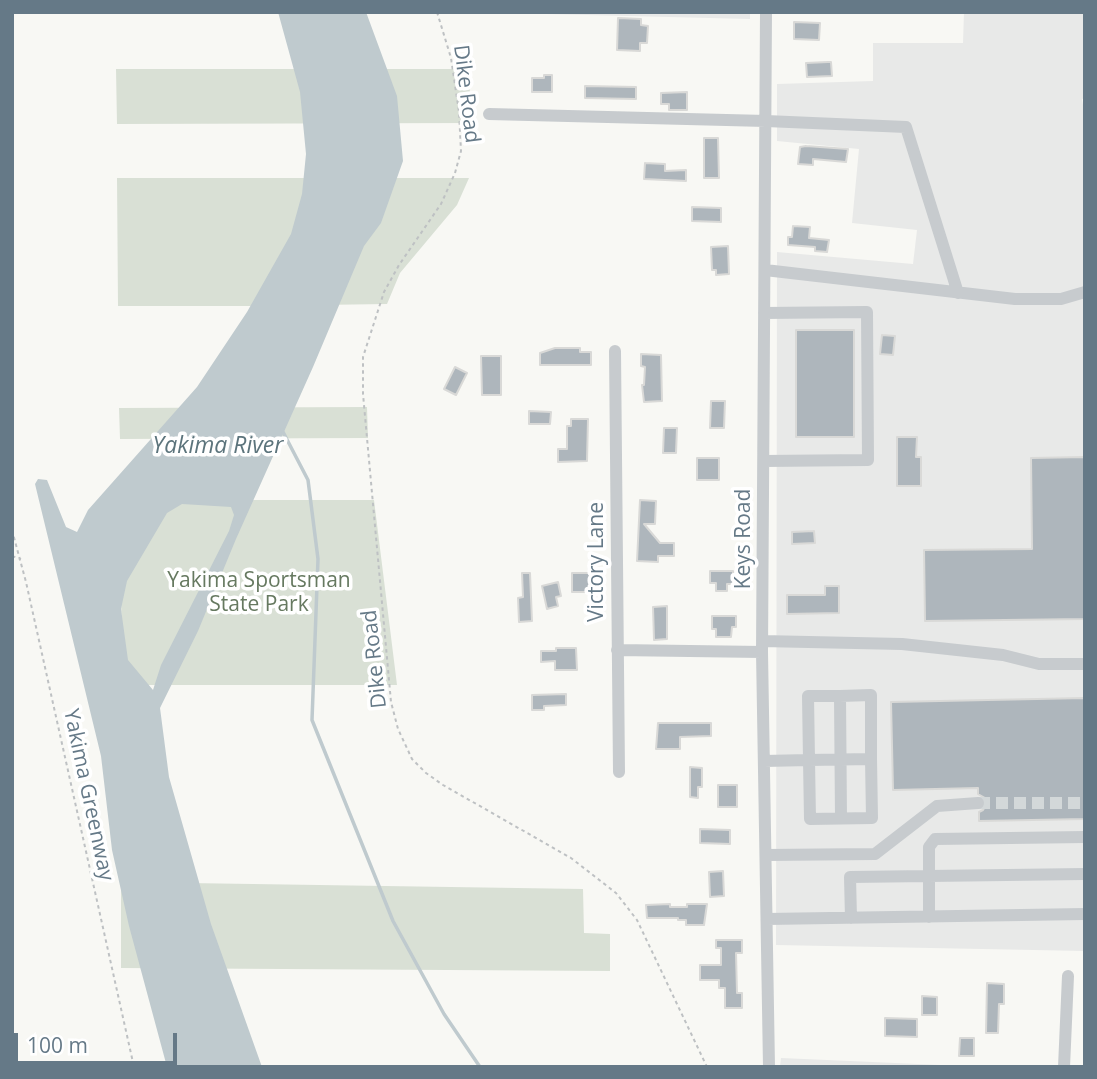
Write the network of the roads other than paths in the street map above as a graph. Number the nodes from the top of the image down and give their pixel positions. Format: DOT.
graph roads {
  1 [pos="766,12"];
  2 [pos="489,114"];
  3 [pos="766,121"];
  4 [pos="765,270"];
  5 [pos="1085,292"];
  6 [pos="958,293"];
  7 [pos="764,313"];
  8 [pos="615,351"];
  9 [pos="764,461"];
  10 [pos="762,647"];
  11 [pos="617,650"];
  12 [pos="1085,664"];
  13 [pos="840,696"];
  14 [pos="809,760"];
  15 [pos="840,760"];
  16 [pos="872,760"];
  17 [pos="764,761"];
  18 [pos="619,772"];
  19 [pos="978,803"];
  20 [pos="841,818"];
  21 [pos="1085,837"];
  22 [pos="766,855"];
  23 [pos="1085,874"];
  24 [pos="929,876"];
  25 [pos="1085,914"];
  26 [pos="929,917"];
  27 [pos="850,918"];
  28 [pos="767,919"];
  29 [pos="1068,976"];
  30 [pos="771,1067"];
  31 [pos="1064,1067"];
  1 -- 3 [label="street, Keys Road"];
  2 -- 3 [label="street"];
  3 -- 4 [label="street, Keys Road"];
  3 -- 6 [label="street"];
  4 -- 6 [label="street"];
  4 -- 7 [label="street, Keys Road"];
  5 -- 6 [label="street"];
  7 -- 9 [label="street, Keys Road"];
  7 -- 9 [label="street"];
  8 -- 11 [label="street, Victory Lane"];
  9 -- 10 [label="street, Keys Road"];
  10 -- 11 [label="street"];
  10 -- 12 [label="street"];
  10 -- 17 [label="street, Keys Road"];
  11 -- 18 [label="street, Victory Lane"];
  13 -- 14 [label="street"];
  13 -- 15 [label="street"];
  13 -- 16 [label="street"];
  14 -- 15 [label="street"];
  14 -- 17 [label="street"];
  14 -- 20 [label="street"];
  15 -- 16 [label="street"];
  15 -- 20 [label="street"];
  16 -- 20 [label="street"];
  17 -- 22 [label="street, Keys Road"];
  19 -- 22 [label="street"];
  21 -- 24 [label="street"];
  22 -- 28 [label="street, Keys Road"];
  23 -- 24 [label="street"];
  24 -- 26 [label="street"];
  24 -- 27 [label="street"];
  25 -- 26 [label="street"];
  26 -- 27 [label="street"];
  27 -- 28 [label="street"];
  28 -- 30 [label="street, Keys Road"];
  29 -- 31 [label="street"];
}
